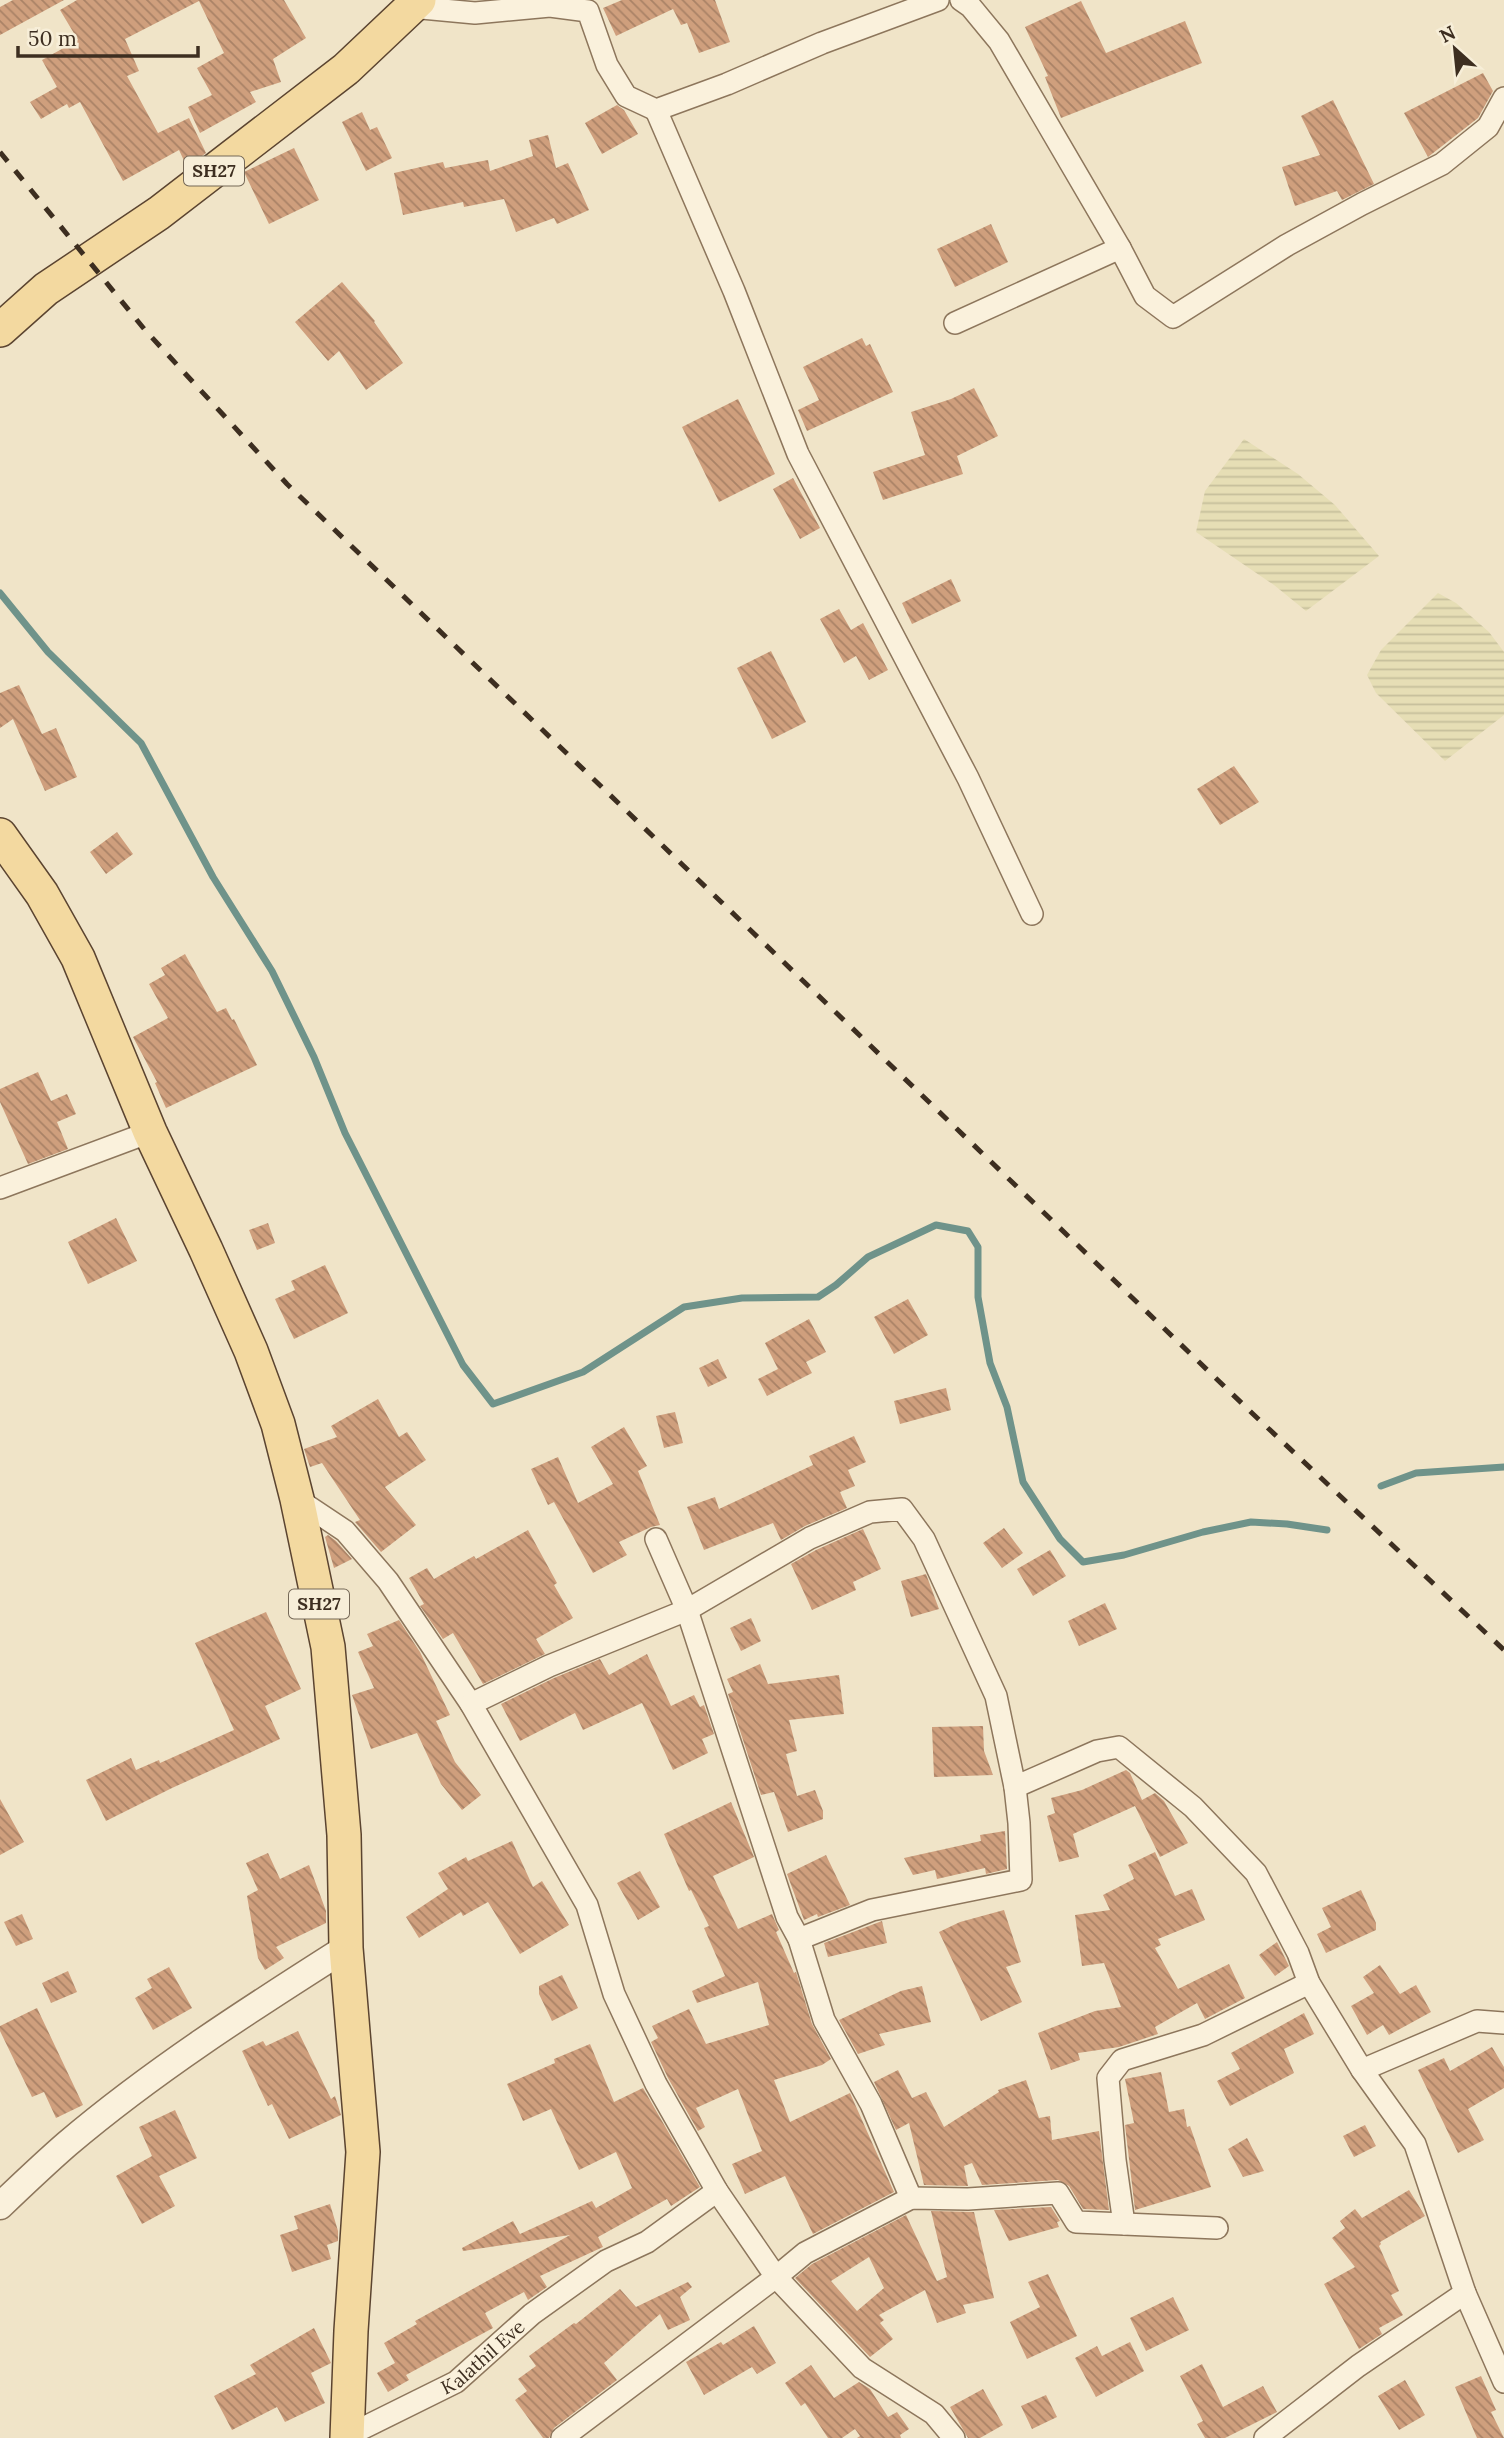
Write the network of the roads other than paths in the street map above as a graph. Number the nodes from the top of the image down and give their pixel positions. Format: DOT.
graph roads {
  1 [pos="938,0"];
  2 [pos="961,0"];
  3 [pos="415,3"];
  4 [pos="1504,98"];
  5 [pos="656,110"];
  6 [pos="1120,248"];
  7 [pos="956,323"];
  8 [pos="0,330"];
  9 [pos="0,835"];
  10 [pos="1032,914"];
  11 [pos="150,1132"];
  12 [pos="0,1188"];
  13 [pos="298,1499"];
  14 [pos="656,1539"];
  15 [pos="687,1609"];
  16 [pos="471,1704"];
  17 [pos="1014,1787"];
  18 [pos="799,1938"];
  19 [pos="346,1948"];
  20 [pos="1309,1983"];
  21 [pos="1504,2023"];
  22 [pos="1362,2070"];
  23 [pos="717,2191"];
  24 [pos="911,2198"];
  25 [pos="0,2206"];
  26 [pos="1124,2224"];
  27 [pos="1217,2228"];
  28 [pos="776,2277"];
  29 [pos="1465,2293"];
  30 [pos="1504,2382"];
  31 [pos="347,2437"];
  32 [pos="562,2438"];
  33 [pos="954,2438"];
  34 [pos="1265,2438"];
  1 -- 5 [label="street"];
  2 -- 6 [label="street"];
  3 -- 5 [label="street"];
  3 -- 8 [label="main road, SH27"];
  4 -- 6 [label="street"];
  5 -- 10 [label="street"];
  6 -- 7 [label="street"];
  9 -- 11 [label="main road, SH27"];
  11 -- 12 [label="street"];
  11 -- 13 [label="main road, SH27"];
  13 -- 16 [label="street"];
  13 -- 19 [label="main road, SH27"];
  14 -- 15 [label="street"];
  15 -- 16 [label="street"];
  15 -- 17 [label="street"];
  15 -- 18 [label="street"];
  16 -- 23 [label="street"];
  17 -- 18 [label="street"];
  17 -- 20 [label="street"];
  18 -- 24 [label="street"];
  19 -- 25 [label="street"];
  19 -- 31 [label="main road, SH27"];
  20 -- 22 [label="street"];
  20 -- 26 [label="street"];
  21 -- 22 [label="street"];
  22 -- 29 [label="street"];
  23 -- 28 [label="street"];
  23 -- 31 [label="street, Kalathil Eve"];
  24 -- 26 [label="street"];
  24 -- 28 [label="street"];
  26 -- 27 [label="street"];
  28 -- 32 [label="street"];
  28 -- 33 [label="street"];
  29 -- 30 [label="street"];
  29 -- 34 [label="street"];
}
